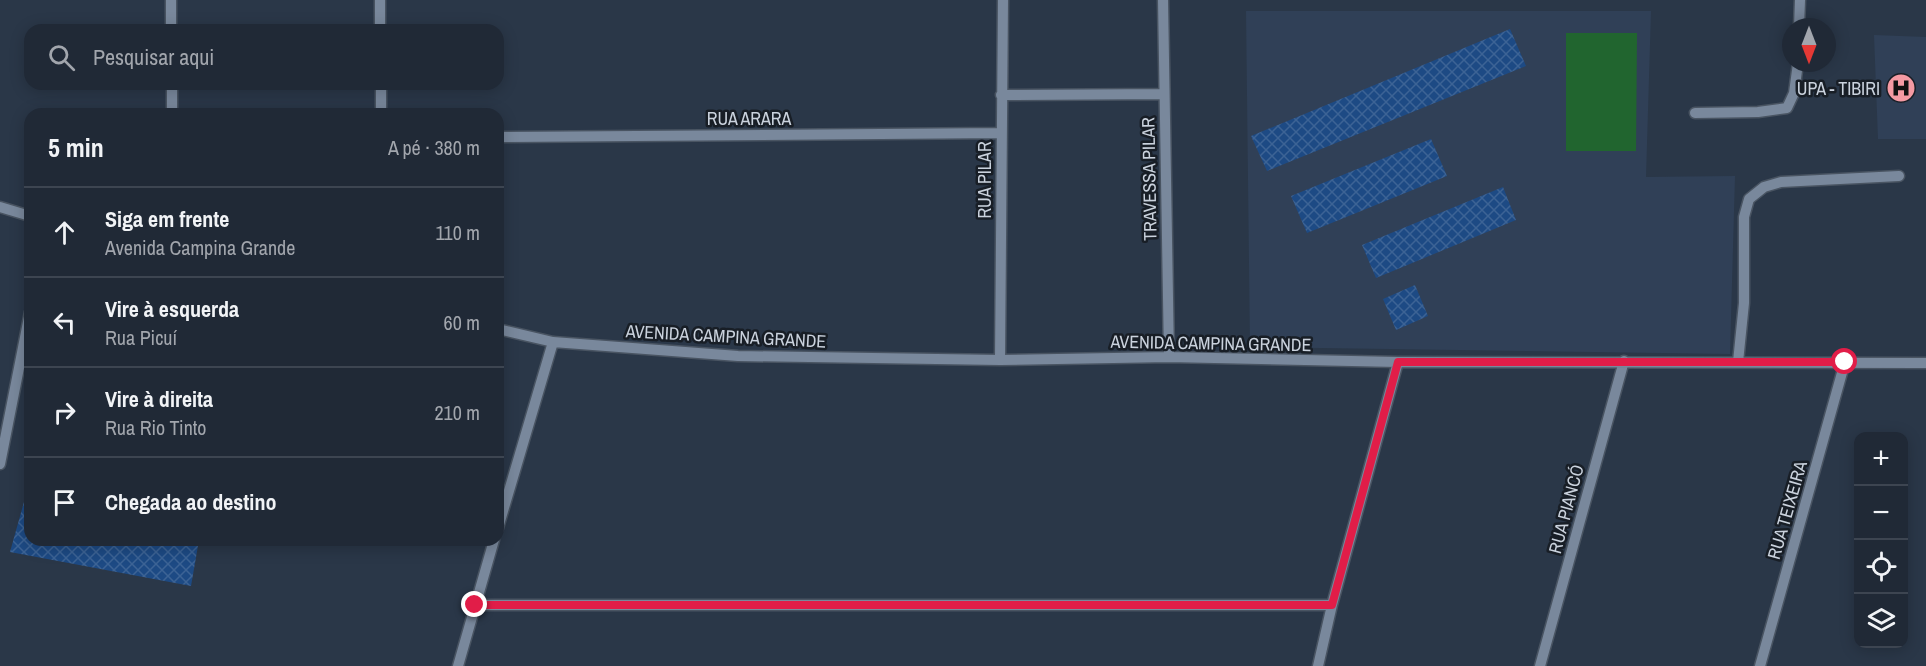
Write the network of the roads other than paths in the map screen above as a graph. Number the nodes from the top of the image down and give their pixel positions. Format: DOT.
graph roads {
  1 [pos="171,0"];
  2 [pos="380,0"];
  3 [pos="1003,0"];
  4 [pos="1163,0"];
  5 [pos="1800,0"];
  6 [pos="1799,18"];
  7 [pos="171,24"];
  8 [pos="380,24"];
  9 [pos="1797,72"];
  10 [pos="172,90"];
  11 [pos="381,90"];
  12 [pos="1164,94"];
  13 [pos="1001,95"];
  14 [pos="172,108"];
  15 [pos="381,108"];
  16 [pos="1695,114"];
  17 [pos="1000,133"];
  18 [pos="504,137"];
  19 [pos="1899,176"];
  20 [pos="0,207"];
  21 [pos="24,214"];
  22 [pos="504,330"];
  23 [pos="24,342"];
  24 [pos="553,342"];
  25 [pos="1169,357"];
  26 [pos="1000,360"];
  27 [pos="1624,361"];
  28 [pos="1398,362"];
  29 [pos="1738,362"];
  30 [pos="1845,362"];
  31 [pos="1926,363"];
  32 [pos="0,464"];
  33 [pos="504,508"];
  34 [pos="492,546"];
  35 [pos="475,605"];
  36 [pos="1332,605"];
  37 [pos="458,666"];
  38 [pos="1318,666"];
  39 [pos="1540,666"];
  40 [pos="1760,666"];
  1 -- 7 [label="street"];
  2 -- 8 [label="street"];
  3 -- 13 [label="street, RUA PILAR"];
  4 -- 12 [label="street, TRAVESSA PILAR"];
  5 -- 6 [label="street"];
  9 -- 16 [label="street"];
  10 -- 14 [label="street"];
  11 -- 15 [label="street"];
  12 -- 13 [label="street"];
  12 -- 25 [label="street, TRAVESSA PILAR"];
  13 -- 17 [label="street, RUA PILAR"];
  17 -- 18 [label="street, RUA ARARA"];
  17 -- 26 [label="street, RUA PILAR"];
  19 -- 29 [label="street"];
  20 -- 21 [label="street"];
  22 -- 24 [label="street, AVENIDA CAMPINA GRANDE"];
  23 -- 32 [label="street"];
  24 -- 26 [label="street, AVENIDA CAMPINA GRANDE"];
  24 -- 33 [label="street"];
  25 -- 26 [label="street, AVENIDA CAMPINA GRANDE"];
  25 -- 28 [label="street, AVENIDA CAMPINA GRANDE"];
  27 -- 28 [label="street, AVENIDA CAMPINA GRANDE"];
  27 -- 29 [label="street, AVENIDA CAMPINA GRANDE"];
  27 -- 39 [label="street, RUA PIANCÓ"];
  28 -- 36 [label="street"];
  29 -- 30 [label="street, AVENIDA CAMPINA GRANDE"];
  30 -- 31 [label="street, AVENIDA CAMPINA GRANDE"];
  30 -- 40 [label="street, RUA TEIXEIRA"];
  34 -- 35 [label="street"];
  35 -- 36 [label="street"];
  35 -- 37 [label="street"];
  36 -- 38 [label="street"];
}
